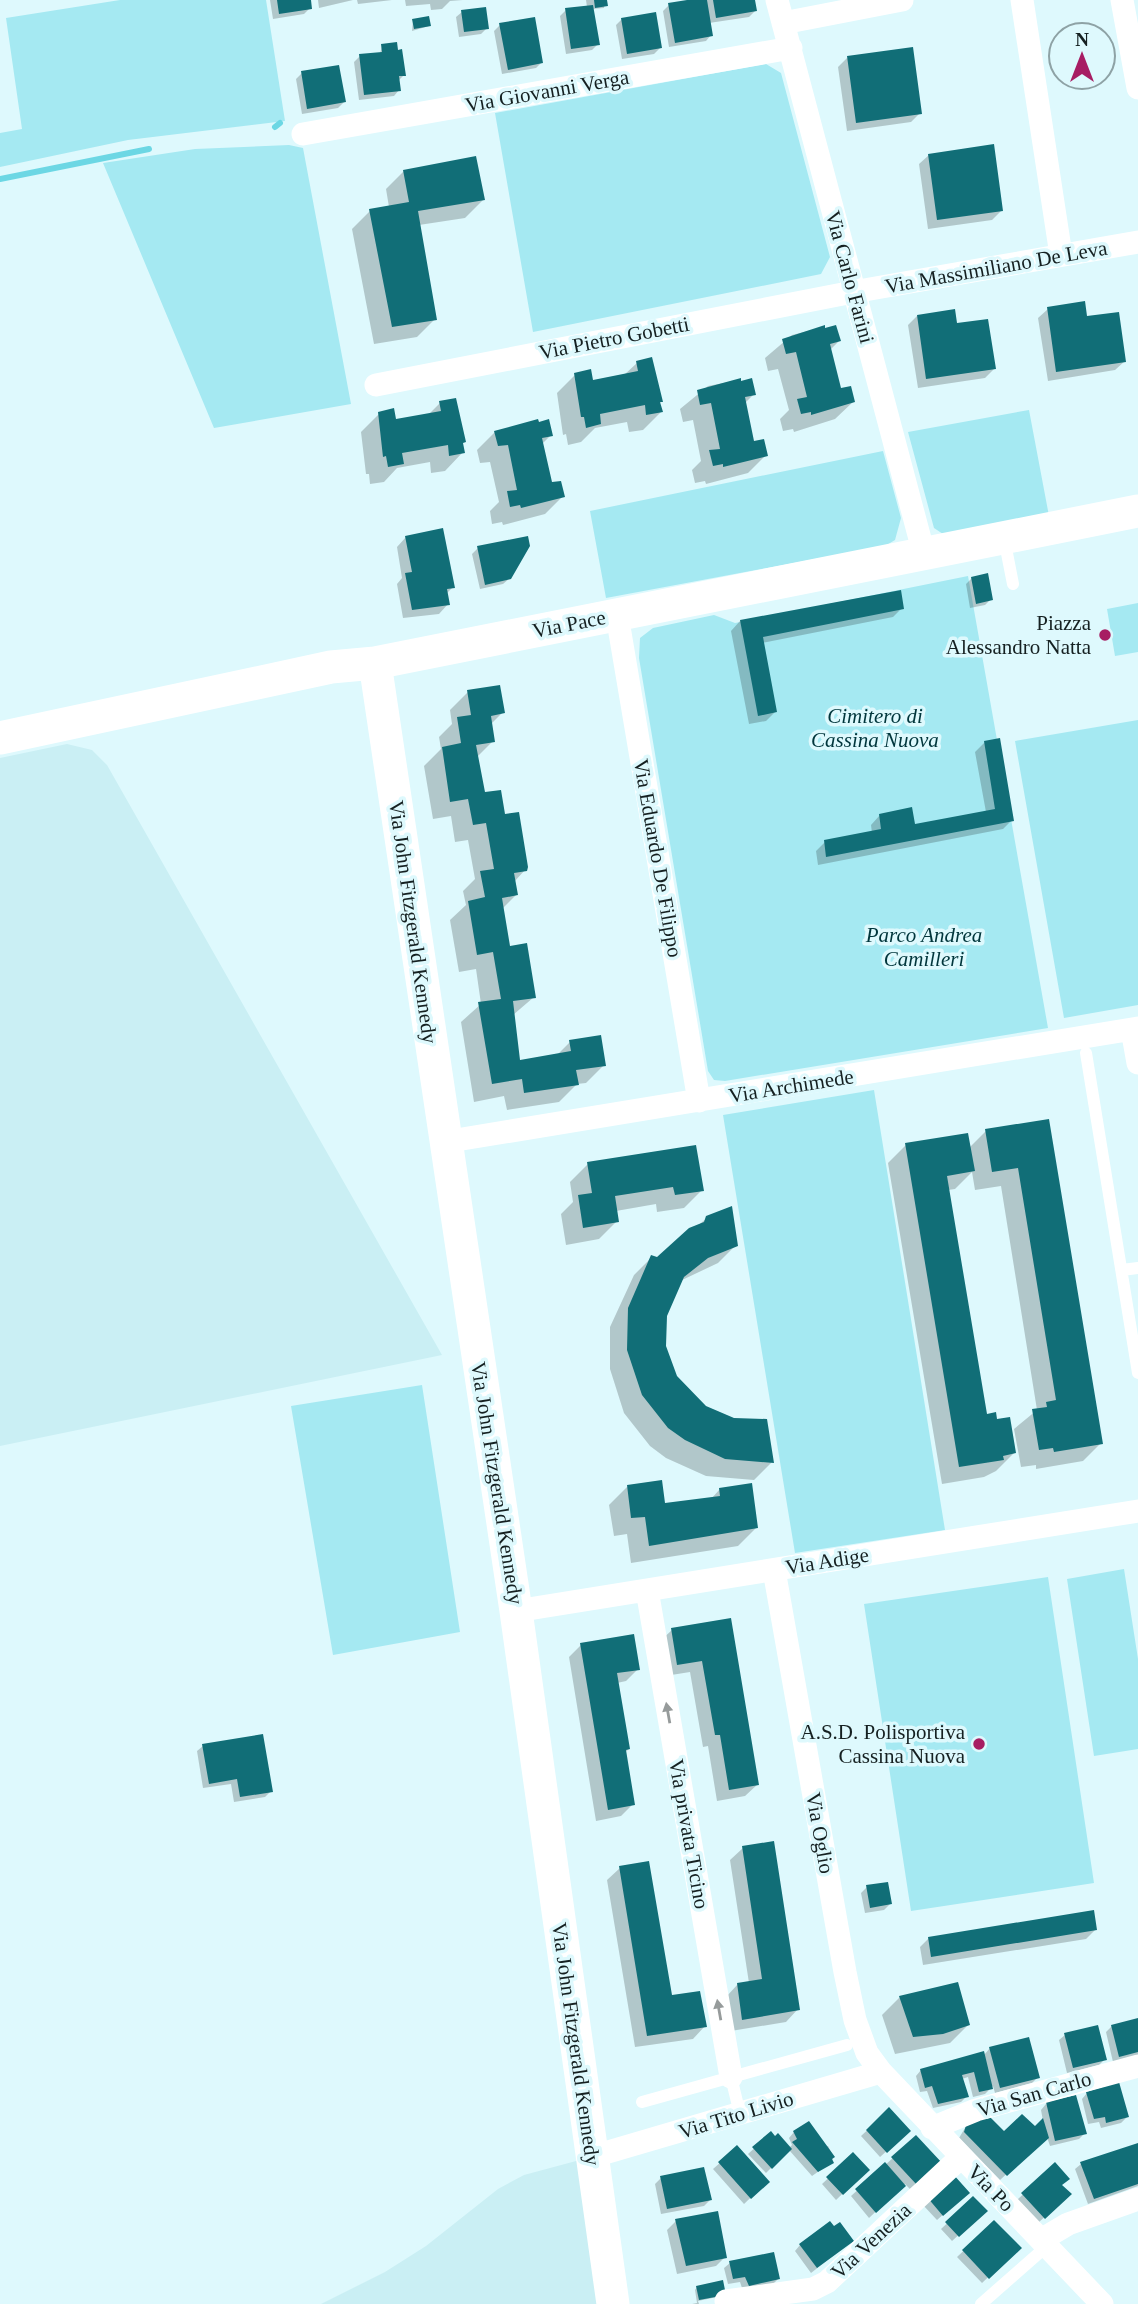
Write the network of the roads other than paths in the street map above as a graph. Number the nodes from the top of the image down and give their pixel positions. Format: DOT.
graph roads {
  1 [pos="777,0"];
  2 [pos="902,0"];
  3 [pos="1022,0"];
  4 [pos="1122,0"];
  5 [pos="783,23"];
  6 [pos="790,48"];
  7 [pos="1138,88"];
  8 [pos="303,134"];
  9 [pos="1138,242"];
  10 [pos="1061,256"];
  11 [pos="853,292"];
  12 [pos="376,384"];
  13 [pos="1138,511"];
  14 [pos="1004,538"];
  15 [pos="924,554"];
  16 [pos="1013,584"];
  17 [pos="617,615"];
  18 [pos="375,663"];
  19 [pos="0,738"];
  20 [pos="1135,1028"];
  21 [pos="1086,1054"];
  22 [pos="1138,1063"];
  23 [pos="699,1101"];
  24 [pos="444,1142"];
  25 [pos="1138,1268"];
  26 [pos="1122,1270"];
  27 [pos="1138,1373"];
  28 [pos="1137,1516"];
  29 [pos="774,1570"];
  30 [pos="647,1590"];
  31 [pos="516,1611"];
  32 [pos="846,2046"];
  33 [pos="1138,2066"];
  34 [pos="881,2072"];
  35 [pos="731,2077"];
  36 [pos="642,2102"];
  37 [pos="740,2114"];
  38 [pos="932,2127"];
  39 [pos="592,2157"];
  40 [pos="961,2157"];
  41 [pos="1138,2199"];
  42 [pos="1044,2243"];
  43 [pos="726,2301"];
  44 [pos="614,2304"];
  45 [pos="981,2304"];
  46 [pos="1102,2304"];
  1 -- 5 [label="street, Via Carlo Farini"];
  2 -- 5 [label="street"];
  3 -- 10 [label="street"];
  4 -- 7 [label="street"];
  5 -- 6 [label="street, Via Carlo Farini"];
  6 -- 8 [label="street, Via Giovanni Verga"];
  6 -- 11 [label="street, Via Carlo Farini"];
  9 -- 10 [label="street, Via Massimiliano De Leva"];
  10 -- 11 [label="street, Via Massimiliano De Leva"];
  11 -- 12 [label="street, Via Pietro Gobetti"];
  11 -- 15 [label="street, Via Carlo Farini"];
  13 -- 14 [label="street, Via Pace"];
  14 -- 15 [label="street, Via Pace"];
  14 -- 16 [label="lane"];
  15 -- 17 [label="street, Via Pace"];
  17 -- 18 [label="street, Via Pace"];
  17 -- 23 [label="street, Via Eduardo De Filippo"];
  18 -- 19 [label="street, Via Pace"];
  18 -- 24 [label="street, Via John Fitzgerald Kennedy"];
  20 -- 22 [label="street"];
  20 -- 23 [label="street, Via Archimede"];
  21 -- 26 [label="lane"];
  23 -- 24 [label="street, Via Archimede"];
  24 -- 31 [label="street, Via John Fitzgerald Kennedy"];
  25 -- 26 [label="lane"];
  26 -- 27 [label="lane"];
  28 -- 29 [label="street, Via Adige"];
  29 -- 30 [label="street, Via Adige"];
  29 -- 34 [label="street, Via Oglio"];
  30 -- 31 [label="street, Via Adige"];
  35 -- 30 [label="street, Via privata Ticino, one-way"];
  31 -- 39 [label="street, Via John Fitzgerald Kennedy"];
  32 -- 35 [label="lane"];
  33 -- 38 [label="street, Via San Carlo"];
  34 -- 37 [label="street, Via Tito Livio"];
  34 -- 38 [label="street, Via Po"];
  35 -- 36 [label="lane"];
  35 -- 37 [label="lane"];
  37 -- 39 [label="street, Via Tito Livio"];
  38 -- 40 [label="street, Via Po"];
  39 -- 44 [label="street, Via John Fitzgerald Kennedy"];
  40 -- 42 [label="street, Via Po"];
  40 -- 43 [label="street, Via Venezia"];
  41 -- 42 [label="street"];
  42 -- 45 [label="lane"];
  42 -- 46 [label="street, Via Po"];
}
